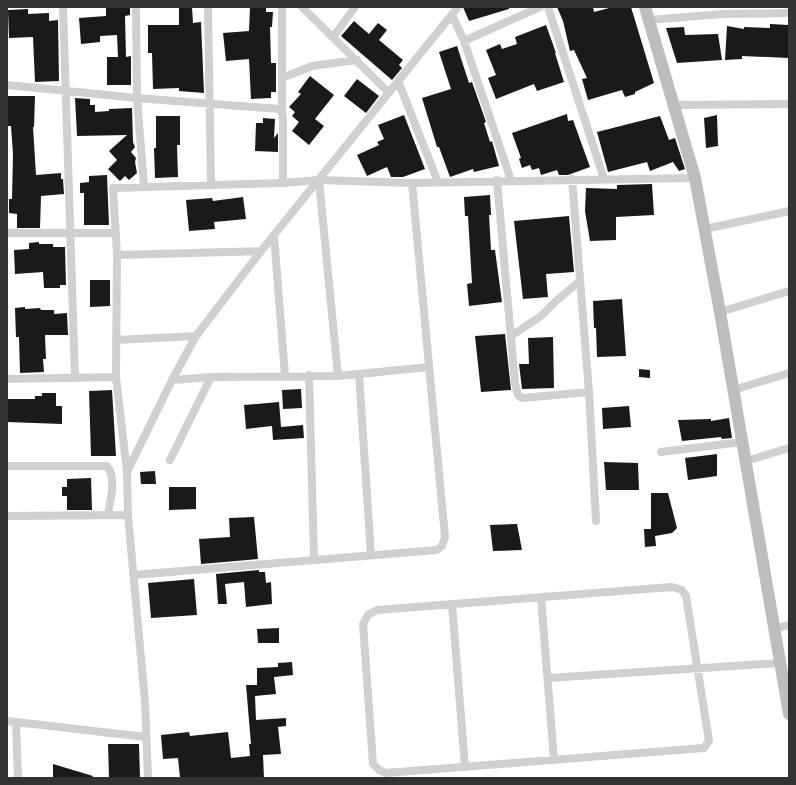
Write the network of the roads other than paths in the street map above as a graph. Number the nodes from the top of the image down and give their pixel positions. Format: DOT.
graph roads {
  1 [pos="62,7"];
  2 [pos="136,7"];
  3 [pos="208,7"];
  4 [pos="282,7"];
  5 [pos="302,7"];
  6 [pos="356,7"];
  7 [pos="540,7"];
  8 [pos="548,7"];
  9 [pos="645,7"];
  10 [pos="454,10"];
  11 [pos="722,11"];
  12 [pos="789,13"];
  13 [pos="649,20"];
  14 [pos="332,37"];
  15 [pos="464,41"];
  16 [pos="357,60"];
  17 [pos="282,78"];
  18 [pos="398,81"];
  19 [pos="7,85"];
  20 [pos="65,90"];
  21 [pos="389,93"];
  22 [pos="137,98"];
  23 [pos="210,103"];
  24 [pos="789,104"];
  25 [pos="674,105"];
  26 [pos="282,111"];
  27 [pos="695,178"];
  28 [pos="572,179"];
  29 [pos="604,179"];
  30 [pos="319,180"];
  31 [pos="496,180"];
  32 [pos="511,180"];
  33 [pos="438,182"];
  34 [pos="283,183"];
  35 [pos="412,183"];
  36 [pos="211,184"];
  37 [pos="144,186"];
  38 [pos="789,211"];
  39 [pos="705,229"];
  40 [pos="7,233"];
  41 [pos="115,233"];
  42 [pos="70,234"];
  43 [pos="274,236"];
  44 [pos="261,251"];
  45 [pos="117,255"];
  46 [pos="580,281"];
  47 [pos="789,291"];
  48 [pos="720,312"];
  49 [pos="196,336"];
  50 [pos="511,336"];
  51 [pos="116,340"];
  52 [pos="429,368"];
  53 [pos="789,373"];
  54 [pos="359,374"];
  55 [pos="285,376"];
  56 [pos="309,376"];
  57 [pos="338,376"];
  58 [pos="116,377"];
  59 [pos="211,377"];
  60 [pos="7,378"];
  61 [pos="75,378"];
  62 [pos="172,380"];
  63 [pos="733,390"];
  64 [pos="589,392"];
  65 [pos="742,442"];
  66 [pos="789,448"];
  67 [pos="661,452"];
  68 [pos="170,460"];
  69 [pos="746,461"];
  70 [pos="7,466"];
  71 [pos="127,472"];
  72 [pos="108,515"];
  73 [pos="128,515"];
  74 [pos="7,516"];
  75 [pos="596,521"];
  76 [pos="371,555"];
  77 [pos="314,559"];
  78 [pos="133,575"];
  79 [pos="541,597"];
  80 [pos="452,604"];
  81 [pos="789,624"];
  82 [pos="774,629"];
  83 [pos="780,663"];
  84 [pos="698,669"];
  85 [pos="548,678"];
  86 [pos="788,700"];
  87 [pos="789,714"];
  88 [pos="7,721"];
  89 [pos="16,722"];
  90 [pos="146,737"];
  91 [pos="554,760"];
  92 [pos="465,767"];
  93 [pos="18,778"];
  94 [pos="148,778"];
  1 -- 20 [label="street"];
  2 -- 22 [label="street"];
  3 -- 23 [label="street"];
  4 -- 17 [label="street"];
  5 -- 14 [label="street"];
  6 -- 14 [label="street"];
  7 -- 15 [label="street"];
  8 -- 29 [label="street"];
  9 -- 13 [label="street"];
  10 -- 15 [label="street"];
  10 -- 18 [label="street"];
  11 -- 12 [label="street"];
  11 -- 13 [label="street"];
  13 -- 25 [label="street"];
  14 -- 16 [label="street"];
  15 -- 32 [label="street"];
  16 -- 17 [label="street"];
  16 -- 21 [label="street"];
  17 -- 26 [label="street"];
  18 -- 21 [label="street"];
  18 -- 33 [label="street"];
  19 -- 20 [label="street"];
  20 -- 22 [label="street"];
  20 -- 42 [label="street"];
  21 -- 30 [label="street"];
  22 -- 23 [label="street"];
  22 -- 37 [label="street"];
  23 -- 26 [label="street"];
  23 -- 36 [label="street"];
  24 -- 25 [label="street"];
  25 -- 27 [label="street"];
  26 -- 34 [label="street"];
  27 -- 29 [label="street"];
  27 -- 39 [label="street"];
  28 -- 29 [label="street"];
  28 -- 32 [label="street"];
  28 -- 46 [label="street"];
  30 -- 34 [label="street"];
  30 -- 35 [label="street"];
  30 -- 43 [label="street"];
  30 -- 57 [label="street"];
  31 -- 32 [label="street"];
  31 -- 33 [label="street"];
  31 -- 50 [label="street"];
  33 -- 35 [label="street"];
  34 -- 36 [label="street"];
  35 -- 52 [label="street"];
  36 -- 37 [label="street"];
  37 -- 41 [label="street"];
  38 -- 39 [label="street"];
  39 -- 48 [label="street"];
  40 -- 42 [label="street"];
  41 -- 42 [label="street"];
  41 -- 45 [label="street"];
  42 -- 61 [label="street"];
  43 -- 44 [label="street"];
  43 -- 55 [label="street"];
  44 -- 45 [label="street"];
  44 -- 49 [label="street"];
  45 -- 51 [label="street"];
  46 -- 50 [label="street"];
  46 -- 64 [label="street"];
  47 -- 48 [label="street"];
  48 -- 63 [label="street"];
  49 -- 51 [label="street"];
  49 -- 62 [label="street"];
  50 -- 64 [label="street"];
  51 -- 58 [label="street"];
  52 -- 54 [label="street"];
  52 -- 76 [label="street"];
  53 -- 63 [label="street"];
  54 -- 57 [label="street"];
  54 -- 76 [label="street"];
  55 -- 56 [label="street"];
  55 -- 59 [label="street"];
  56 -- 57 [label="street"];
  56 -- 77 [label="street"];
  58 -- 61 [label="street"];
  58 -- 71 [label="street"];
  59 -- 62 [label="street"];
  59 -- 68 [label="street"];
  60 -- 61 [label="street"];
  62 -- 71 [label="street"];
  63 -- 65 [label="street"];
  64 -- 75 [label="street"];
  65 -- 67 [label="street"];
  65 -- 69 [label="street"];
  66 -- 69 [label="street"];
  69 -- 82 [label="street"];
  70 -- 72 [label="street"];
  71 -- 73 [label="street"];
  72 -- 73 [label="street"];
  72 -- 74 [label="street"];
  73 -- 78 [label="street"];
  76 -- 77 [label="street"];
  77 -- 78 [label="street"];
  78 -- 90 [label="street"];
  79 -- 80 [label="street"];
  79 -- 84 [label="street"];
  79 -- 85 [label="street"];
  80 -- 92 [label="street"];
  80 -- 92 [label="street"];
  81 -- 82 [label="street"];
  82 -- 83 [label="street"];
  83 -- 84 [label="street"];
  83 -- 86 [label="street"];
  84 -- 85 [label="street"];
  84 -- 91 [label="street"];
  85 -- 91 [label="street"];
  86 -- 87 [label="street"];
  88 -- 89 [label="street"];
  89 -- 90 [label="street"];
  89 -- 93 [label="street"];
  90 -- 94 [label="street"];
  91 -- 92 [label="street"];
}
